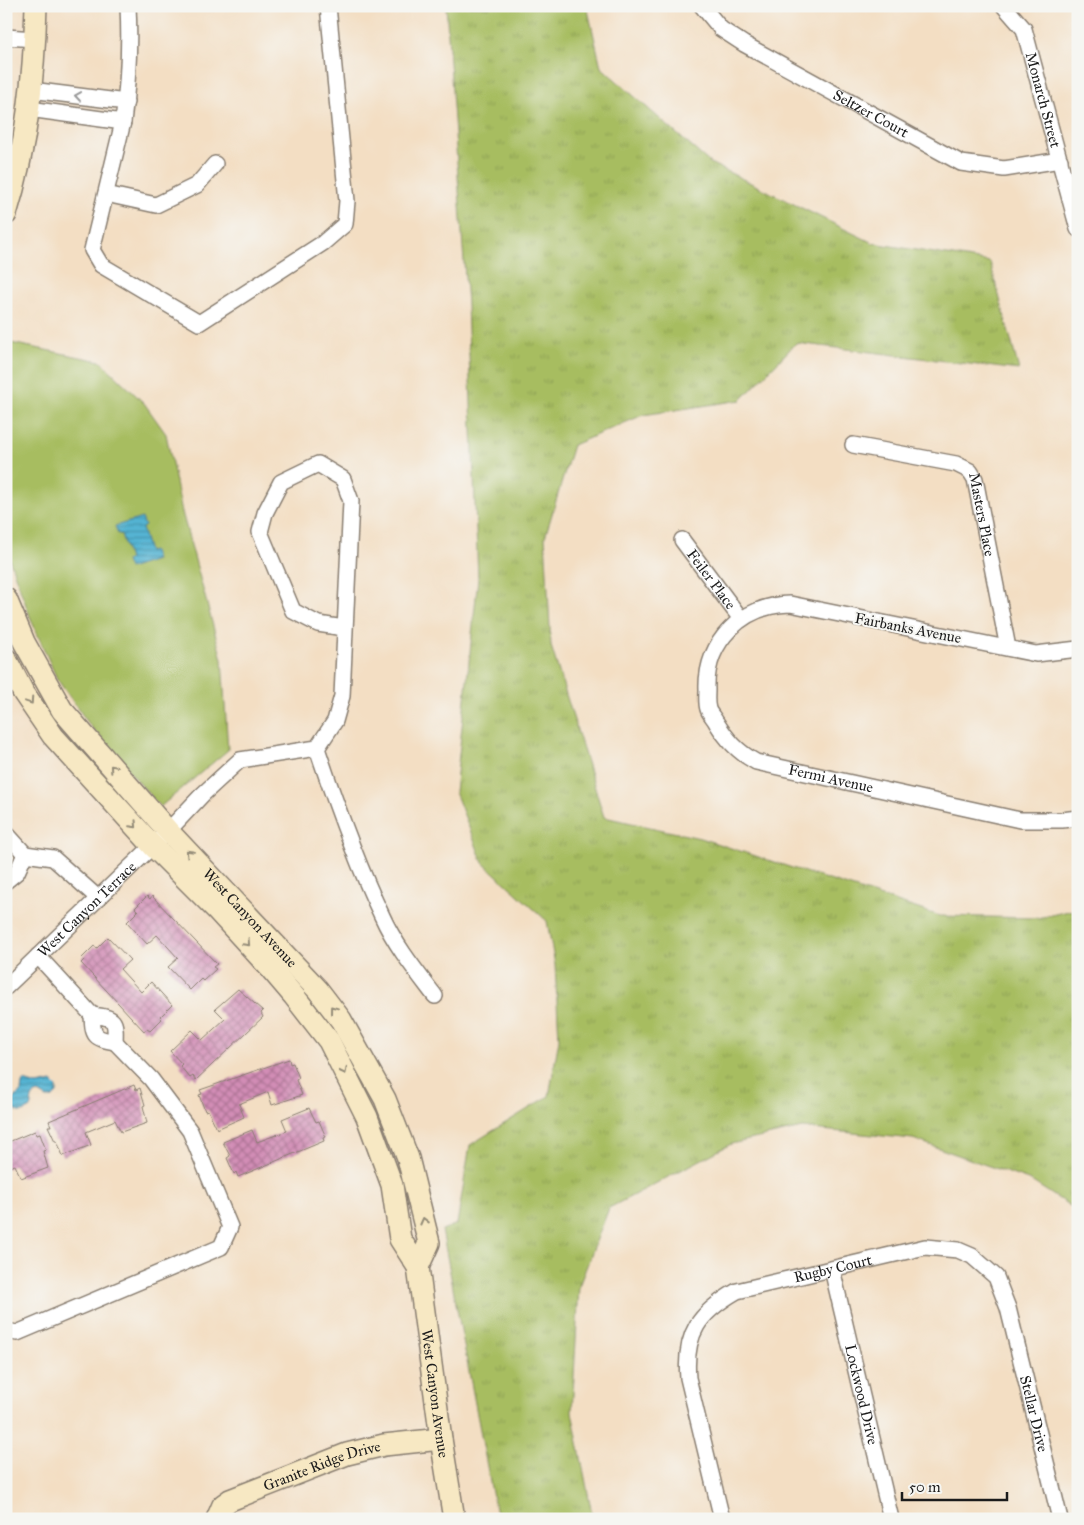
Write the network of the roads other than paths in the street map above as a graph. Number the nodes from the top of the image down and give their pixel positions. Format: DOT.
graph roads {
  1 [pos="36,6"];
  2 [pos="128,6"];
  3 [pos="328,6"];
  4 [pos="702,6"];
  5 [pos="1004,6"];
  6 [pos="6,37"];
  7 [pos="35,39"];
  8 [pos="30,99"];
  9 [pos="126,102"];
  10 [pos="123,122"];
  11 [pos="1060,160"];
  12 [pos="215,164"];
  13 [pos="106,194"];
  14 [pos="6,214"];
  15 [pos="1078,229"];
  16 [pos="853,446"];
  17 [pos="682,540"];
  18 [pos="6,599"];
  19 [pos="741,620"];
  20 [pos="344,628"];
  21 [pos="1008,648"];
  22 [pos="1078,649"];
  23 [pos="6,658"];
  24 [pos="317,748"];
  25 [pos="1078,818"];
  26 [pos="168,831"];
  27 [pos="6,832"];
  28 [pos="153,846"];
  29 [pos="25,854"];
  30 [pos="6,881"];
  31 [pos="98,898"];
  32 [pos="38,956"];
  33 [pos="6,987"];
  34 [pos="435,996"];
  35 [pos="418,1267"];
  36 [pos="832,1270"];
  37 [pos="1008,1308"];
  38 [pos="6,1331"];
  39 [pos="441,1439"];
  40 [pos="217,1519"];
  41 [pos="454,1519"];
  42 [pos="722,1519"];
  43 [pos="891,1519"];
  44 [pos="1060,1519"];
  1 -- 7 [label="street"];
  2 -- 9 [label="street"];
  3 -- 13 [label="street"];
  4 -- 11 [label="street, Seltzer Court"];
  5 -- 11 [label="street, Monarch Street"];
  6 -- 7 [label="street"];
  7 -- 8 [label="street"];
  9 -- 8 [label="street, one-way"];
  8 -- 10 [label="street"];
  8 -- 14 [label="street"];
  9 -- 10 [label="street"];
  10 -- 13 [label="street"];
  11 -- 15 [label="street, Monarch Street"];
  12 -- 13 [label="street"];
  16 -- 21 [label="street, Masters Place"];
  17 -- 19 [label="street, Feiler Place"];
  26 -- 18 [label="street, West Canyon Avenue, one-way"];
  19 -- 21 [label="street, Fairbanks Avenue"];
  19 -- 25 [label="street, Fermi Avenue"];
  20 -- 20 [label="street"];
  20 -- 24 [label="street"];
  21 -- 22 [label="street, Fairbanks Avenue"];
  23 -- 28 [label="street, West Canyon Avenue, one-way"];
  24 -- 26 [label="street, West Canyon Terrace"];
  24 -- 34 [label="street"];
  26 -- 28 [label="street, West Canyon Terrace"];
  35 -- 26 [label="street, West Canyon Avenue, one-way"];
  27 -- 29 [label="street"];
  28 -- 31 [label="street, West Canyon Terrace"];
  28 -- 35 [label="street, West Canyon Avenue, one-way"];
  29 -- 30 [label="street"];
  29 -- 31 [label="street"];
  31 -- 32 [label="street, West Canyon Terrace"];
  32 -- 33 [label="street, West Canyon Terrace"];
  32 -- 38 [label="street"];
  35 -- 39 [label="street, West Canyon Avenue"];
  36 -- 37 [label="street, Rugby Court"];
  36 -- 42 [label="street, Rugby Court"];
  36 -- 43 [label="street, Lockwood Drive"];
  37 -- 44 [label="street, Stellar Drive"];
  39 -- 40 [label="street, Granite Ridge Drive"];
  39 -- 41 [label="street, West Canyon Avenue"];
}
